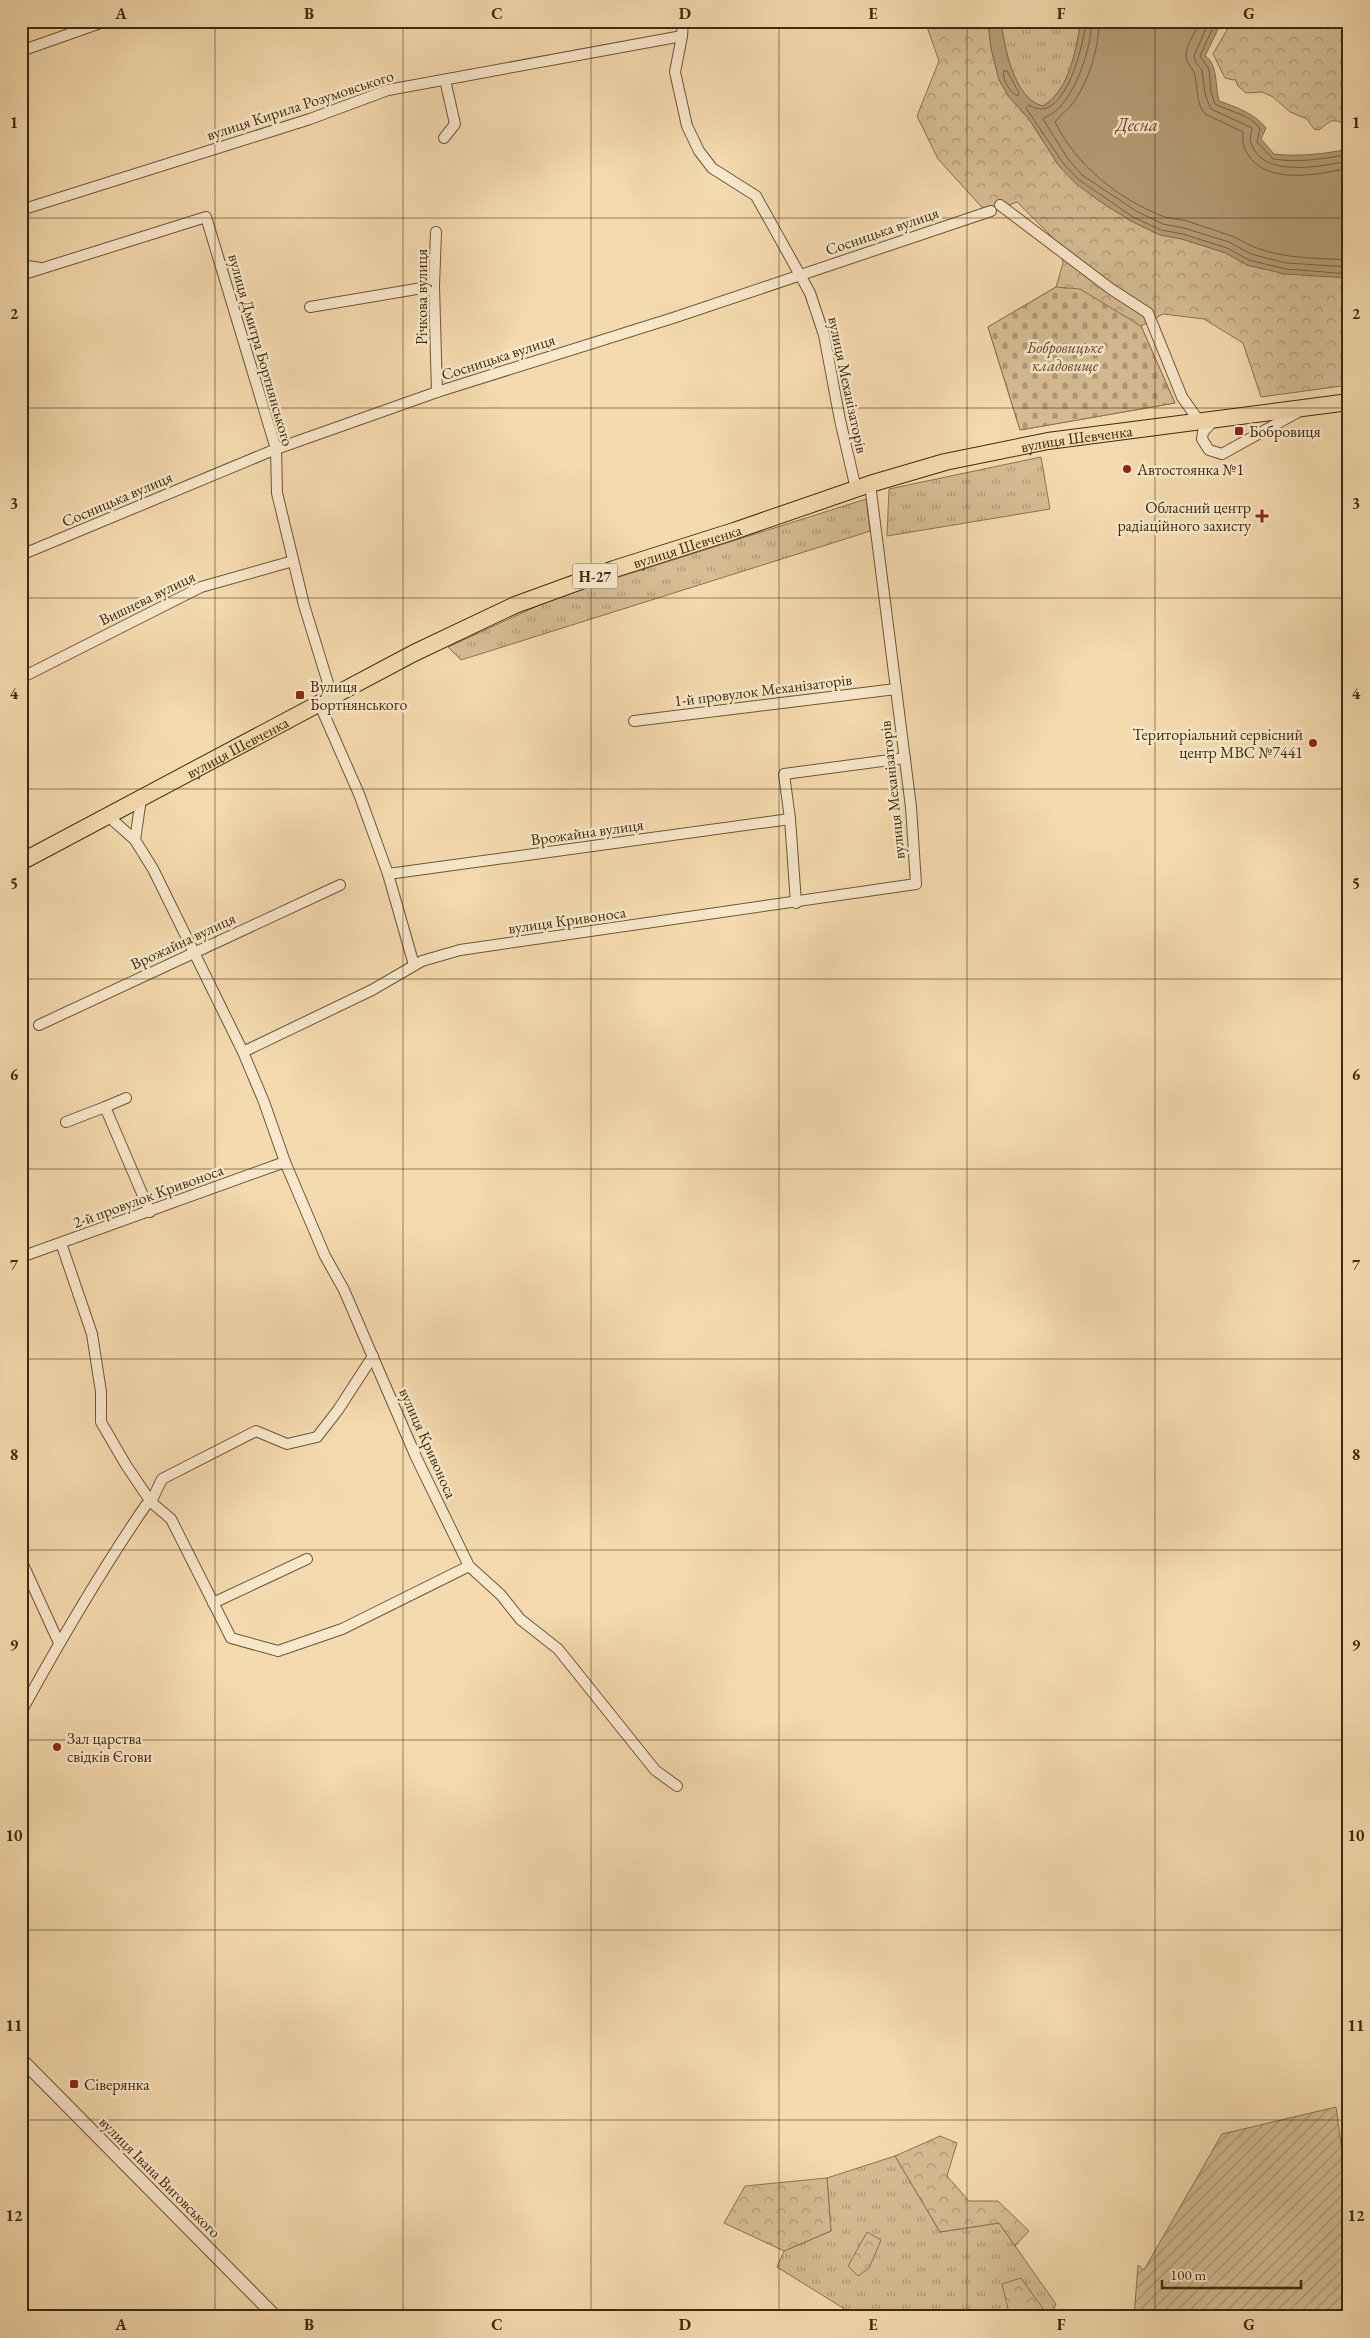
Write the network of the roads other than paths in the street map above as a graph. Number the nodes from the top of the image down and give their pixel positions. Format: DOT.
graph roads {
  1 [pos="106,21"];
  2 [pos="683,21"];
  3 [pos="682,36"];
  4 [pos="21,50"];
  5 [pos="445,80"];
  6 [pos="444,138"];
  7 [pos="21,210"];
  8 [pos="436,232"];
  9 [pos="21,265"];
  10 [pos="43,268"];
  11 [pos="21,275"];
  12 [pos="800,275"];
  13 [pos="434,286"];
  14 [pos="310,307"];
  15 [pos="437,392"];
  16 [pos="1349,402"];
  17 [pos="1305,407"];
  18 [pos="1207,420"];
  19 [pos="276,449"];
  20 [pos="863,486"];
  21 [pos="21,555"];
  22 [pos="293,561"];
  23 [pos="21,678"];
  24 [pos="896,689"];
  25 [pos="325,699"];
  26 [pos="634,721"];
  27 [pos="905,758"];
  28 [pos="141,799"];
  29 [pos="108,816"];
  30 [pos="790,819"];
  31 [pos="135,840"];
  32 [pos="21,862"];
  33 [pos="388,874"];
  34 [pos="916,884"];
  35 [pos="340,885"];
  36 [pos="796,902"];
  37 [pos="193,953"];
  38 [pos="414,966"];
  39 [pos="39,1025"];
  40 [pos="243,1052"];
  41 [pos="126,1098"];
  42 [pos="105,1107"];
  43 [pos="66,1122"];
  44 [pos="285,1162"];
  45 [pos="150,1212"];
  46 [pos="61,1243"];
  47 [pos="21,1258"];
  48 [pos="373,1356"];
  49 [pos="151,1502"];
  50 [pos="307,1559"];
  51 [pos="21,1560"];
  52 [pos="469,1566"];
  53 [pos="213,1603"];
  54 [pos="59,1643"];
  55 [pos="21,1712"];
  56 [pos="677,1786"];
  57 [pos="21,2059"];
  58 [pos="276,2317"];
  1 -- 4 [label="street"];
  2 -- 3 [label="street, вулиця Механізаторів"];
  3 -- 5 [label="street, вулиця Кирила Розумовського"];
  3 -- 12 [label="street, вулиця Механізаторів"];
  5 -- 6 [label="street"];
  5 -- 7 [label="street, вулиця Кирила Розумовського"];
  8 -- 13 [label="street, Річкова вулиця"];
  9 -- 10 [label="street"];
  10 -- 11 [label="street"];
  10 -- 19 [label="street, вулиця Дмитра Бортнянського"];
  12 -- 15 [label="street, Сосницька вулиця"];
  12 -- 18 [label="street, Сосницька вулиця"];
  12 -- 20 [label="street, вулиця Механізаторів"];
  13 -- 14 [label="street"];
  13 -- 15 [label="street, Річкова вулиця"];
  15 -- 19 [label="street, Сосницька вулиця"];
  16 -- 17 [label="main road, вулиця Шевченка / Н-27"];
  17 -- 18 [label="main road, вулиця Шевченка / Н-27"];
  17 -- 18 [label="street"];
  18 -- 20 [label="main road, вулиця Шевченка / Н-27"];
  19 -- 21 [label="street, Сосницька вулиця"];
  19 -- 22 [label="street, вулиця Дмитра Бортнянського"];
  20 -- 24 [label="street, вулиця Механізаторів"];
  20 -- 25 [label="main road, вулиця Шевченка / Н-27"];
  22 -- 23 [label="street, Вишнева вулиця"];
  22 -- 25 [label="street, вулиця Дмитра Бортнянського"];
  24 -- 26 [label="street, 1-й провулок Механізаторів"];
  24 -- 27 [label="street, вулиця Механізаторів"];
  25 -- 28 [label="main road, вулиця Шевченка / Н-27"];
  25 -- 33 [label="street, вулиця Дмитра Бортнянського"];
  27 -- 30 [label="street"];
  27 -- 34 [label="street, вулиця Механізаторів"];
  28 -- 29 [label="main road, вулиця Шевченка / Н-27"];
  28 -- 31 [label="street"];
  29 -- 31 [label="street, вулиця Кривоноса"];
  29 -- 32 [label="main road, вулиця Шевченка / Н-27"];
  30 -- 33 [label="street, Врожайна вулиця"];
  30 -- 36 [label="street"];
  31 -- 37 [label="street, вулиця Кривоноса"];
  33 -- 38 [label="street, вулиця Дмитра Бортнянського"];
  34 -- 36 [label="street, вулиця Кривоноса"];
  35 -- 37 [label="street, Врожайна вулиця"];
  36 -- 38 [label="street, вулиця Кривоноса"];
  37 -- 39 [label="street, Врожайна вулиця"];
  37 -- 40 [label="street, вулиця Кривоноса"];
  38 -- 40 [label="street, вулиця Кривоноса"];
  40 -- 44 [label="street, вулиця Кривоноса"];
  41 -- 42 [label="street"];
  42 -- 43 [label="street"];
  42 -- 45 [label="street"];
  44 -- 45 [label="street, 2-й провулок Кривоноса"];
  44 -- 48 [label="street, вулиця Кривоноса"];
  45 -- 46 [label="street, 2-й провулок Кривоноса"];
  46 -- 47 [label="street, 2-й провулок Кривоноса"];
  46 -- 49 [label="street"];
  48 -- 49 [label="street"];
  48 -- 52 [label="street, вулиця Кривоноса"];
  49 -- 53 [label="street"];
  49 -- 54 [label="street"];
  50 -- 53 [label="street"];
  51 -- 54 [label="street"];
  52 -- 53 [label="street"];
  52 -- 56 [label="street, вулиця Кривоноса"];
  54 -- 55 [label="street"];
  57 -- 58 [label="street, вулиця Івана Виговського"];
}
